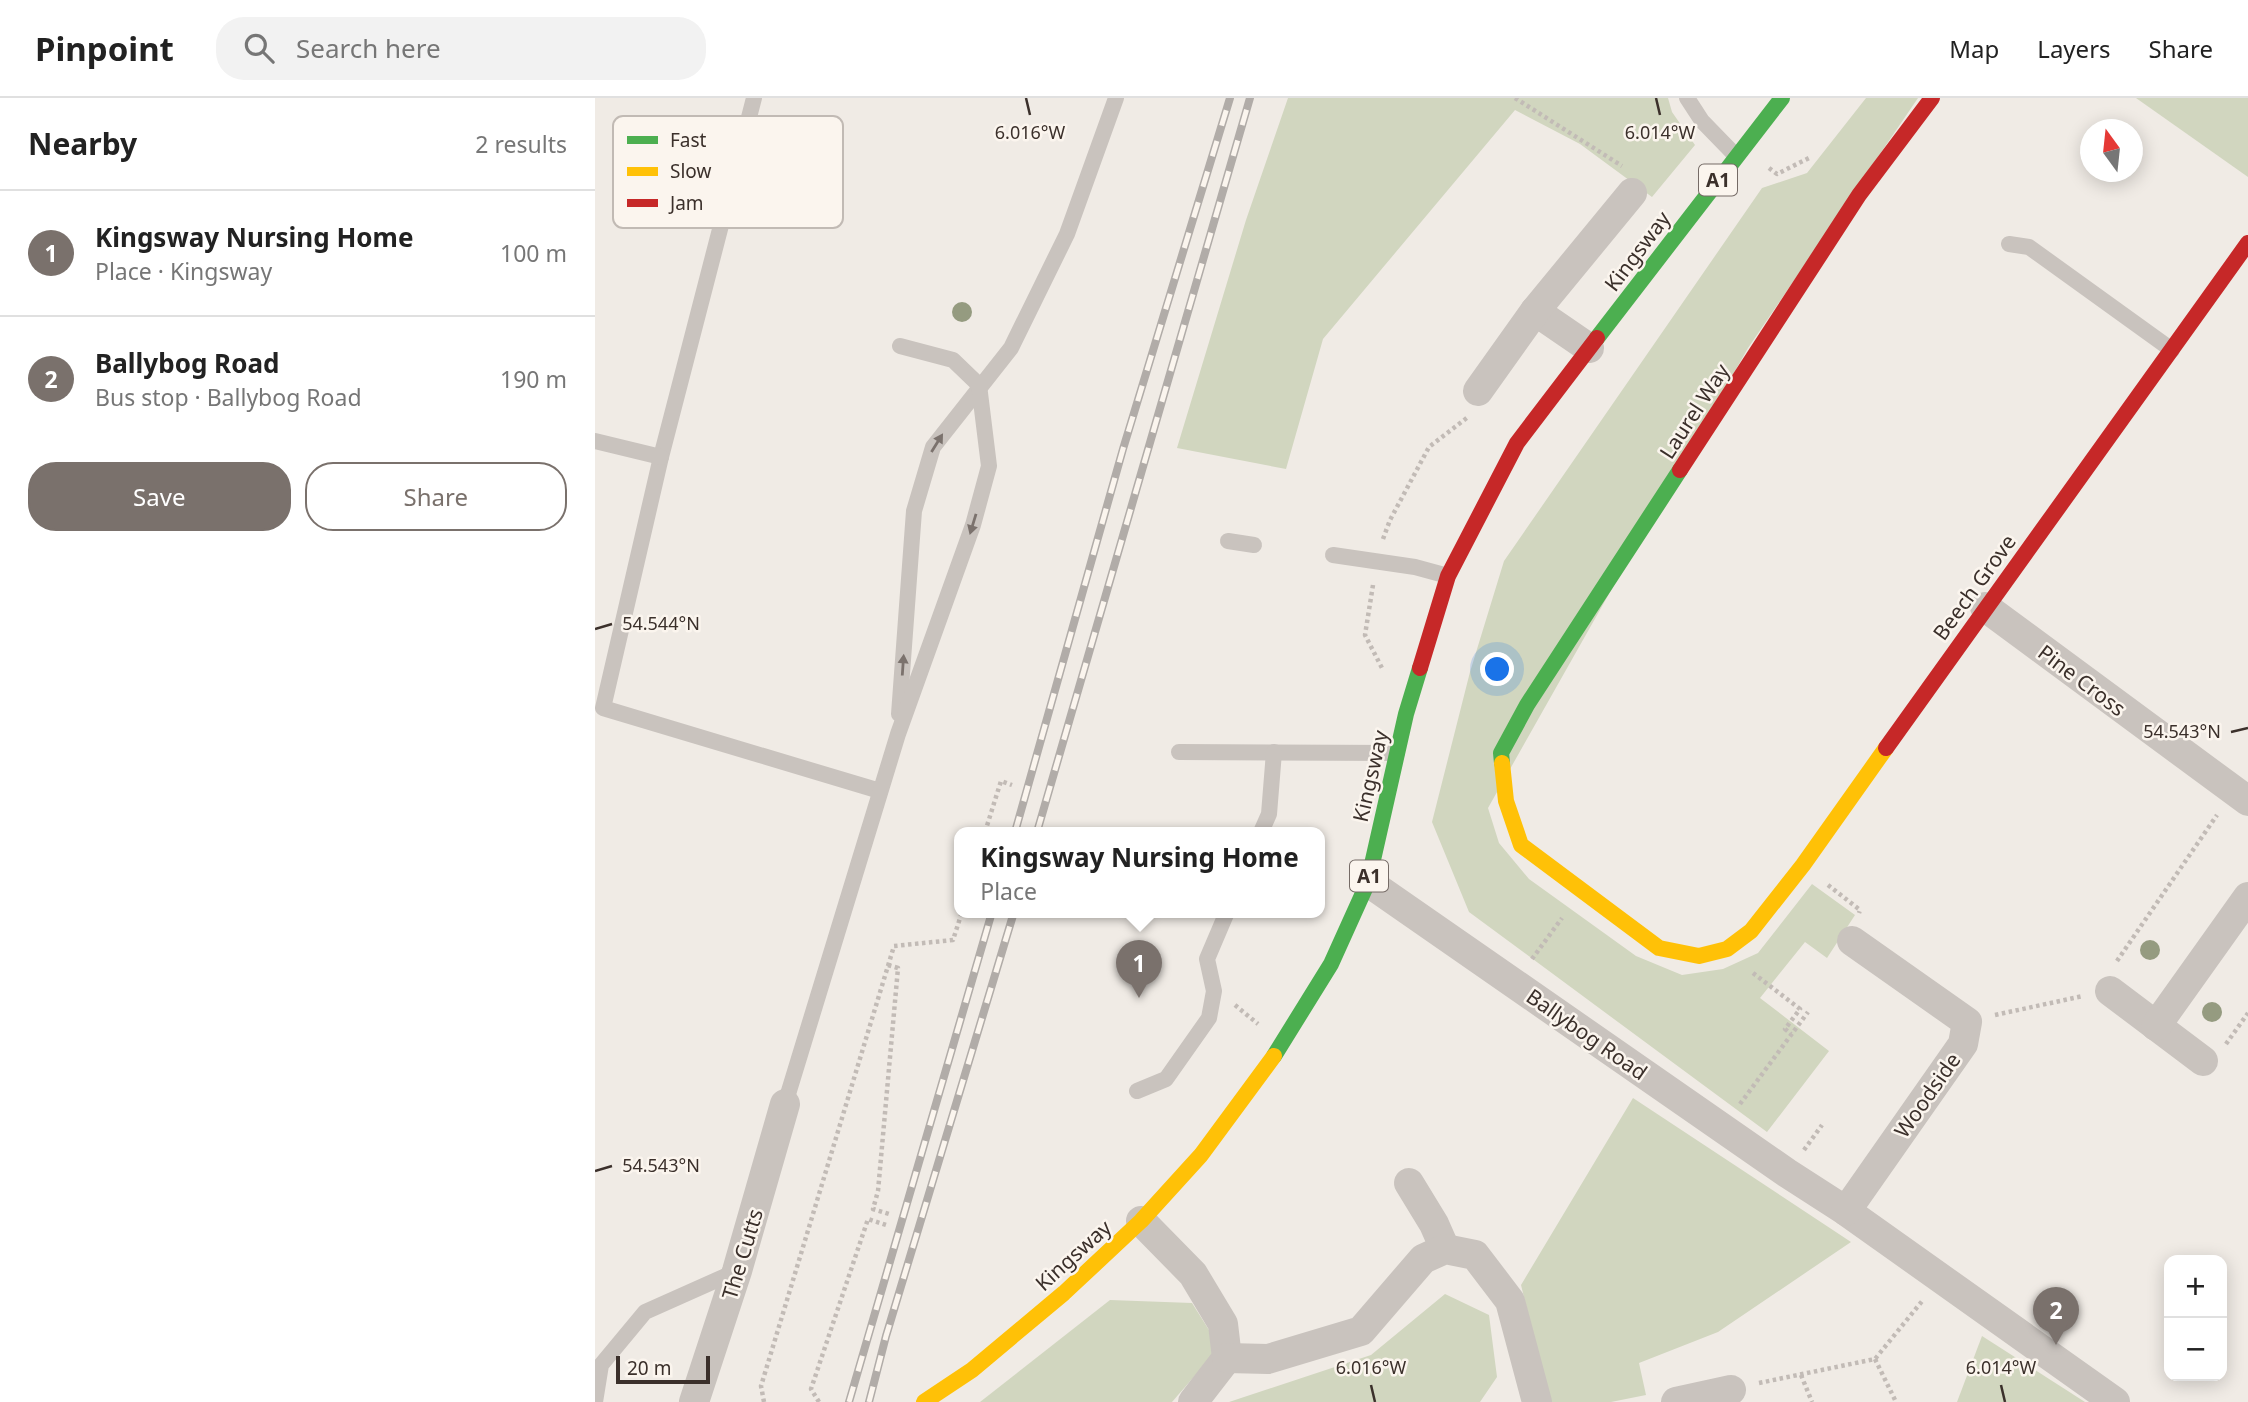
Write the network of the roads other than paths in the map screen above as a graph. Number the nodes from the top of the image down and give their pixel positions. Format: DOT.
graph roads {
  1 [pos="754,98"];
  2 [pos="1116,98"];
  3 [pos="1687,98"];
  4 [pos="1782,98"];
  5 [pos="1932,98"];
  6 [pos="749,116"];
  7 [pos="1736,156"];
  8 [pos="1629,181"];
  9 [pos="720,228"];
  10 [pos="2248,243"];
  11 [pos="2009,244"];
  12 [pos="1535,311"];
  13 [pos="900,346"];
  14 [pos="1589,348"];
  15 [pos="2172,350"];
  16 [pos="979,386"];
  17 [pos="1478,391"];
  18 [pos="595,440"];
  19 [pos="661,457"];
  20 [pos="1229,541"];
  21 [pos="1254,545"];
  22 [pos="1333,555"];
  23 [pos="1448,576"];
  24 [pos="1985,607"];
  25 [pos="599,707"];
  26 [pos="898,734"];
  27 [pos="1179,752"];
  28 [pos="1274,752"];
  29 [pos="1397,753"];
  30 [pos="880,791"];
  31 [pos="2241,796"];
  32 [pos="1263,827"];
  33 [pos="1368,882"];
  34 [pos="2248,897"];
  35 [pos="1224,918"];
  36 [pos="1852,941"];
  37 [pos="1727,949"];
  38 [pos="2110,990"];
  39 [pos="2156,1026"];
  40 [pos="2203,1061"];
  41 [pos="1137,1091"];
  42 [pos="785,1104"];
  43 [pos="1409,1183"];
  44 [pos="1846,1211"];
  45 [pos="1141,1221"];
  46 [pos="1445,1249"];
  47 [pos="737,1271"];
  48 [pos="1227,1358"];
  49 [pos="1734,1396"];
  50 [pos="595,1402"];
  51 [pos="694,1402"];
  52 [pos="924,1402"];
  53 [pos="1193,1402"];
  54 [pos="1537,1402"];
  55 [pos="1676,1402"];
  56 [pos="2115,1402"];
  1 -- 6 [label="lane"];
  2 -- 16 [label="lane"];
  3 -- 7 [label="lane"];
  4 -- 7 [label="street, Kingsway / A1"];
  5 -- 37 [label="street, Laurel Way"];
  7 -- 14 [label="street, Kingsway / A1"];
  8 -- 12 [label="street"];
  9 -- 19 [label="lane"];
  10 -- 15 [label="street, Beech Grove"];
  11 -- 15 [label="lane"];
  12 -- 14 [label="street"];
  12 -- 17 [label="street"];
  13 -- 16 [label="lane"];
  14 -- 23 [label="street, Kingsway / A1"];
  15 -- 24 [label="street, Beech Grove"];
  16 -- 26 [label="lane, one-way"];
  26 -- 16 [label="lane, one-way"];
  18 -- 19 [label="lane"];
  19 -- 25 [label="lane"];
  20 -- 21 [label="lane"];
  22 -- 23 [label="lane"];
  23 -- 29 [label="street, Kingsway / A1"];
  24 -- 31 [label="street, Pine Cross"];
  24 -- 37 [label="street, Beech Grove"];
  25 -- 30 [label="lane"];
  26 -- 30 [label="lane"];
  27 -- 28 [label="lane"];
  28 -- 29 [label="lane"];
  28 -- 32 [label="lane"];
  29 -- 33 [label="street, Kingsway / A1"];
  30 -- 42 [label="lane"];
  33 -- 44 [label="street, Ballybog Road"];
  33 -- 45 [label="street, Kingsway / A1"];
  34 -- 39 [label="street"];
  35 -- 41 [label="lane"];
  36 -- 44 [label="street, Woodside"];
  38 -- 39 [label="street"];
  39 -- 40 [label="street"];
  42 -- 47 [label="street, The Cutts"];
  43 -- 46 [label="street"];
  44 -- 56 [label="street, Ballybog Road"];
  45 -- 48 [label="street"];
  45 -- 52 [label="street, Kingsway / A1"];
  46 -- 48 [label="street"];
  46 -- 54 [label="street"];
  47 -- 50 [label="lane"];
  47 -- 51 [label="street, The Cutts"];
  48 -- 53 [label="street"];
  49 -- 55 [label="street"];
}
